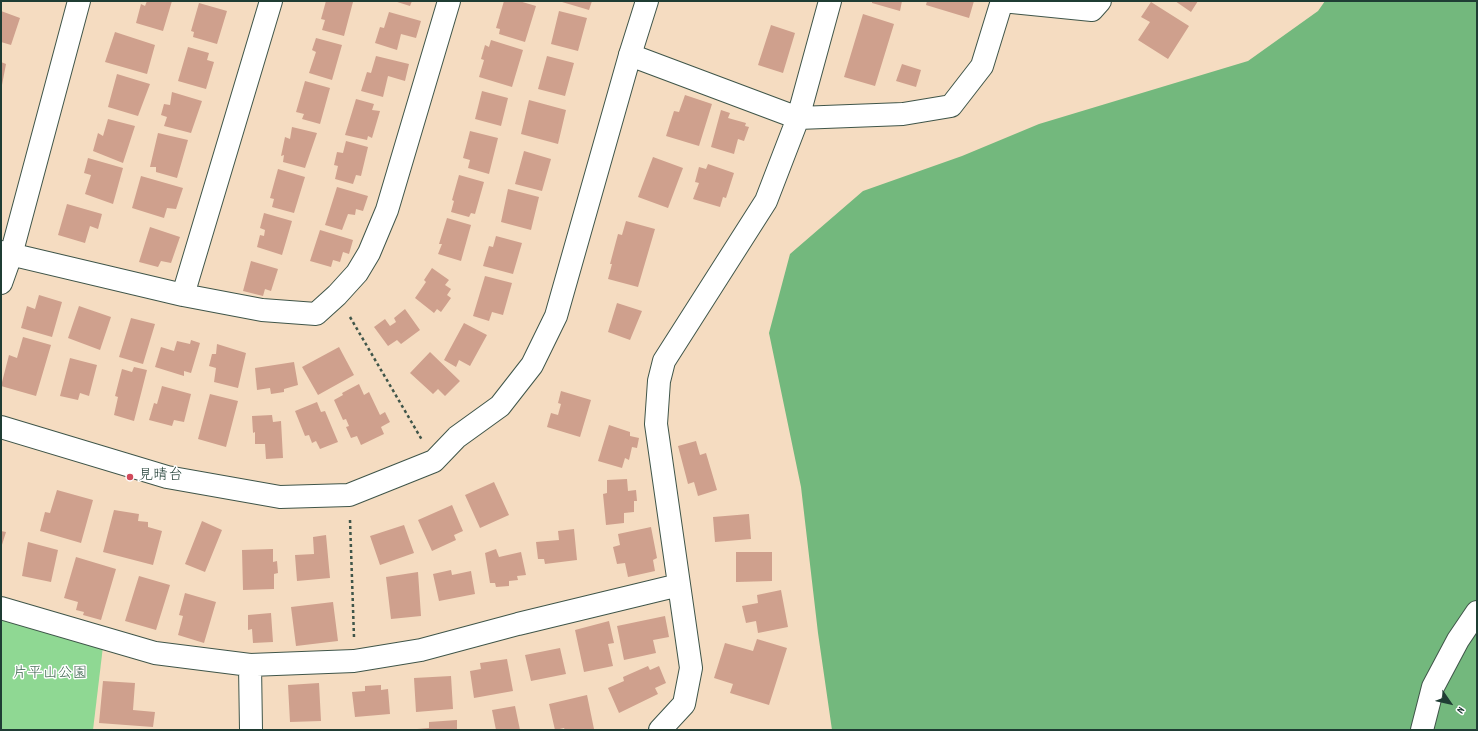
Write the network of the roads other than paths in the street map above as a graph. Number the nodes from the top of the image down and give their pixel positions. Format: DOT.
graph roads {
  1 [pos="79,1"];
  2 [pos="271,1"];
  3 [pos="449,1"];
  4 [pos="647,1"];
  5 [pos="830,1"];
  6 [pos="1002,1"];
  7 [pos="1100,1"];
  8 [pos="630,55"];
  9 [pos="798,118"];
  10 [pos="6,254"];
  11 [pos="1,283"];
  12 [pos="183,295"];
  13 [pos="1,427"];
  14 [pos="678,585"];
  15 [pos="1,608"];
  16 [pos="1477,612"];
  17 [pos="250,665"];
  18 [pos="251,730"];
  19 [pos="660,730"];
  20 [pos="1422,730"];
  1 -- 10 [label="street"];
  2 -- 12 [label="street"];
  3 -- 12 [label="street"];
  4 -- 8 [label="street"];
  5 -- 9 [label="street"];
  6 -- 7 [label="street"];
  6 -- 9 [label="street"];
  8 -- 9 [label="street"];
  8 -- 13 [label="street"];
  9 -- 14 [label="street"];
  10 -- 11 [label="street"];
  10 -- 12 [label="street"];
  14 -- 17 [label="street"];
  14 -- 19 [label="street"];
  15 -- 17 [label="street"];
  16 -- 20 [label="street"];
  17 -- 18 [label="street"];
}
